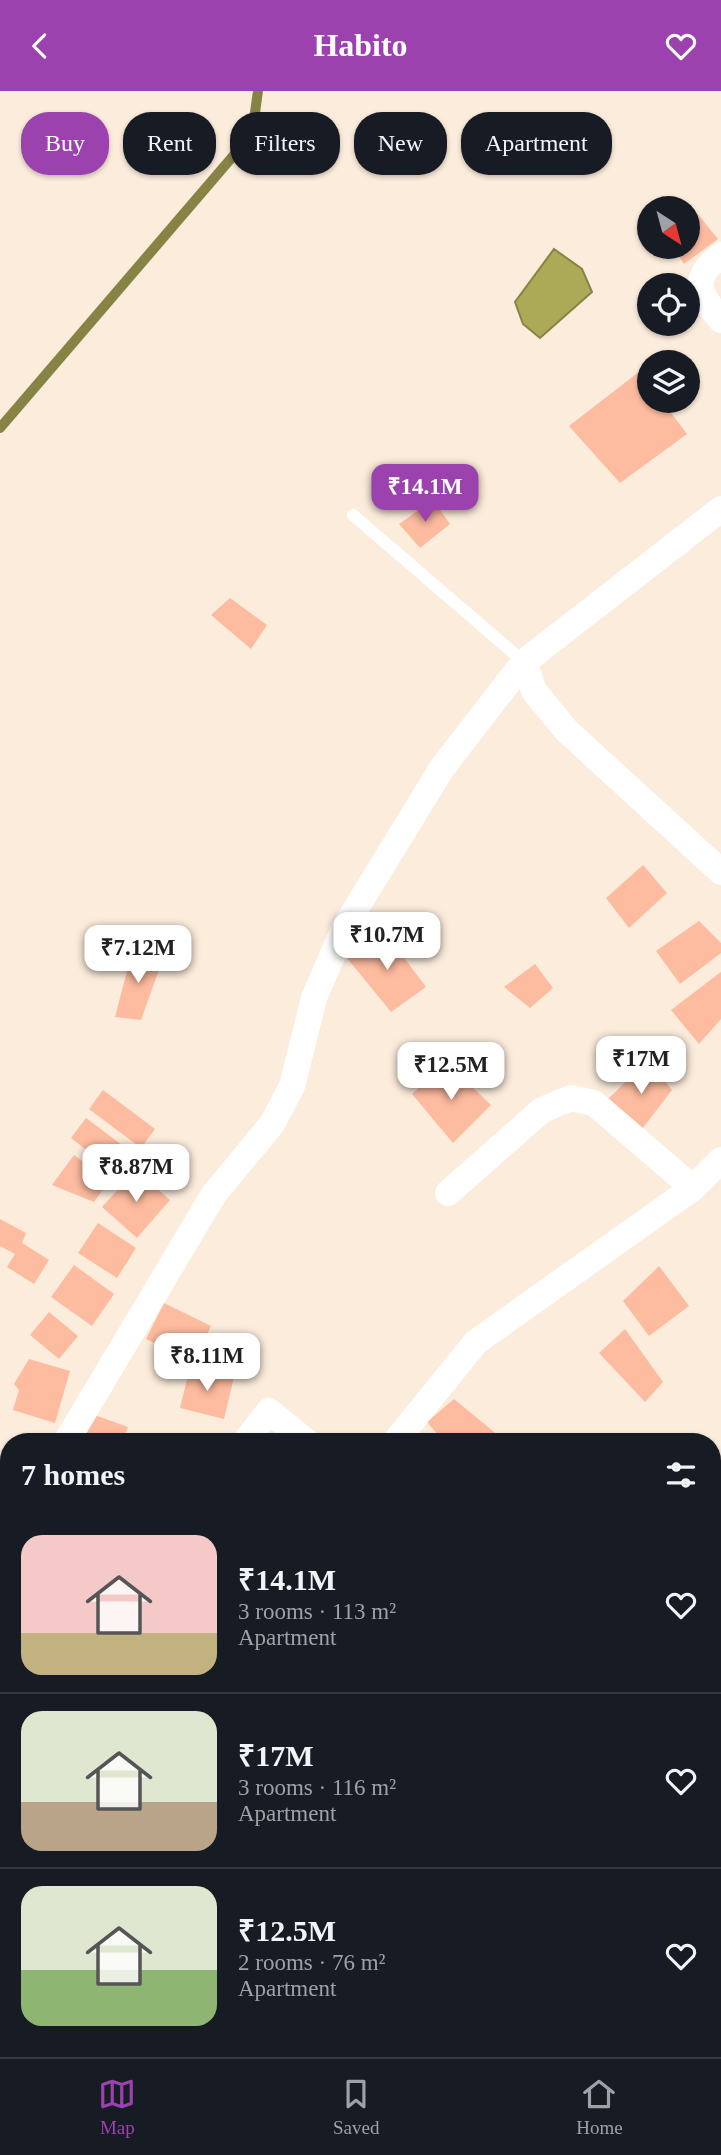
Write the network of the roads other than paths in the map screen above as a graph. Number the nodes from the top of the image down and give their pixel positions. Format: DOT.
graph roads {
  1 [pos="721,255"];
  2 [pos="721,320"];
  3 [pos="721,509"];
  4 [pos="353,515"];
  5 [pos="524,662"];
  6 [pos="721,872"];
  7 [pos="721,1160"];
  8 [pos="693,1188"];
  9 [pos="448,1193"];
  10 [pos="71,1433"];
  11 [pos="252,1433"];
  12 [pos="296,1433"];
  13 [pos="402,1433"];
  1 -- 2 [label="street"];
  3 -- 5 [label="street"];
  4 -- 5 [label="lane"];
  5 -- 6 [label="street"];
  5 -- 10 [label="street"];
  7 -- 8 [label="street"];
  8 -- 9 [label="street"];
  8 -- 13 [label="street"];
  11 -- 12 [label="street"];
}
